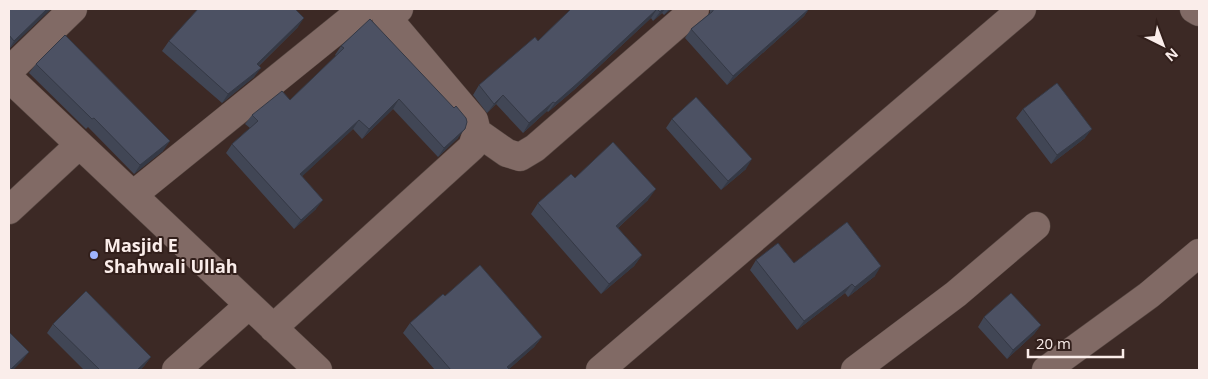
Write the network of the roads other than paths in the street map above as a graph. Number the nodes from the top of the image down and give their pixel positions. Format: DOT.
graph roads {
  1 [pos="73,9"];
  2 [pos="695,9"];
  3 [pos="1022,9"];
  4 [pos="1194,9"];
  5 [pos="382,11"];
  6 [pos="1199,12"];
  7 [pos="9,71"];
  8 [pos="9,78"];
  9 [pos="478,132"];
  10 [pos="80,145"];
  11 [pos="132,196"];
  12 [pos="9,210"];
  13 [pos="1036,226"];
  14 [pos="1199,253"];
  15 [pos="248,305"];
  16 [pos="273,328"];
  17 [pos="176,370"];
  18 [pos="318,370"];
  19 [pos="600,370"];
  20 [pos="855,370"];
  21 [pos="1046,370"];
  1 -- 7 [label="street"];
  2 -- 9 [label="street"];
  3 -- 19 [label="street"];
  4 -- 6 [label="street"];
  5 -- 9 [label="street"];
  5 -- 11 [label="street"];
  8 -- 10 [label="street"];
  9 -- 16 [label="street"];
  10 -- 11 [label="street"];
  10 -- 12 [label="street"];
  11 -- 15 [label="street"];
  13 -- 20 [label="street"];
  14 -- 21 [label="street"];
  15 -- 16 [label="street"];
  15 -- 17 [label="street"];
  16 -- 18 [label="street"];
}
